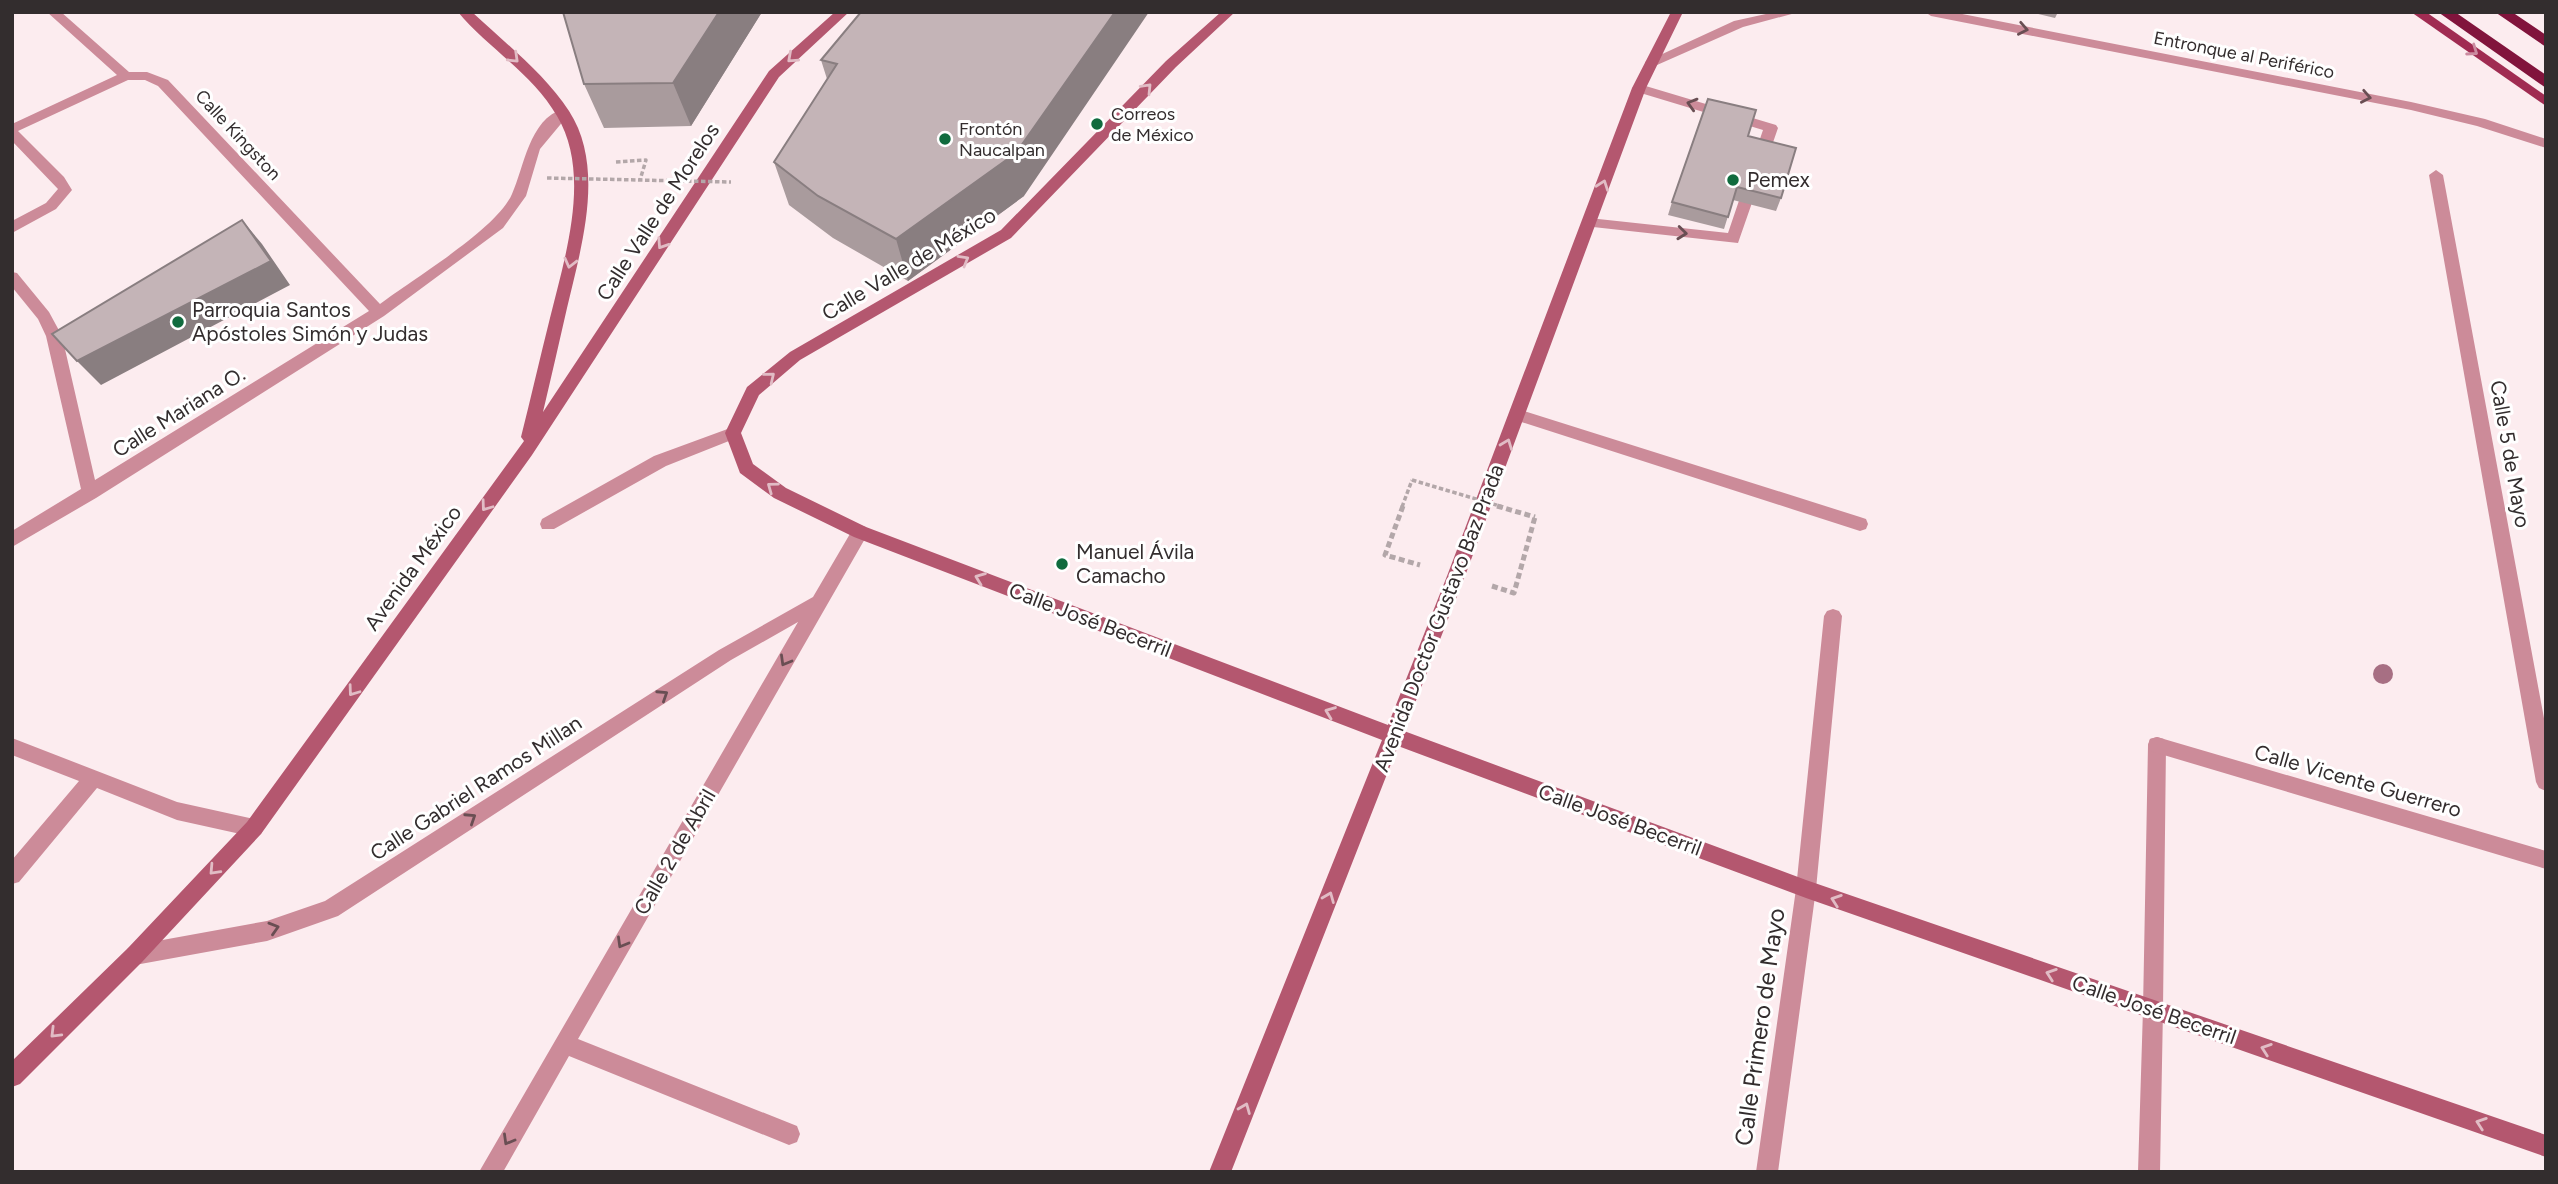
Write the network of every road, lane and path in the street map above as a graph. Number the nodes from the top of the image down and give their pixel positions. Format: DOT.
graph roads {
  1 [pos="53,12"];
  2 [pos="464,12"];
  3 [pos="843,12"];
  4 [pos="1229,12"];
  5 [pos="1677,12"];
  6 [pos="1793,12"];
  7 [pos="1931,12"];
  8 [pos="2417,12"];
  9 [pos="2445,12"];
  10 [pos="2465,12"];
  11 [pos="2502,12"];
  12 [pos="2546,42"];
  13 [pos="1651,62"];
  14 [pos="2546,67"];
  15 [pos="126,76"];
  16 [pos="2546,83"];
  17 [pos="1639,88"];
  18 [pos="2546,102"];
  19 [pos="563,113"];
  20 [pos="12,131"];
  21 [pos="2546,144"];
  22 [pos="646,160"];
  23 [pos="2436,175"];
  24 [pos="547,178"];
  25 [pos="640,180"];
  26 [pos="731,182"];
  27 [pos="1589,223"];
  28 [pos="12,228"];
  29 [pos="12,277"];
  30 [pos="379,312"];
  31 [pos="1518,415"];
  32 [pos="733,433"];
  33 [pos="526,451"];
  34 [pos="90,493"];
  35 [pos="548,524"];
  36 [pos="1860,524"];
  37 [pos="860,532"];
  38 [pos="12,540"];
  39 [pos="1385,555"];
  40 [pos="1514,593"];
  41 [pos="819,602"];
  42 [pos="1833,617"];
  43 [pos="1394,736"];
  44 [pos="12,746"];
  45 [pos="94,777"];
  46 [pos="2546,782"];
  47 [pos="254,828"];
  48 [pos="2546,860"];
  49 [pos="12,875"];
  50 [pos="1805,889"];
  51 [pos="135,955"];
  52 [pos="2152,1009"];
  53 [pos="564,1044"];
  54 [pos="12,1076"];
  55 [pos="789,1134"];
  56 [pos="2546,1146"];
  57 [pos="490,1172"];
  58 [pos="1220,1172"];
  59 [pos="1767,1172"];
  60 [pos="2149,1172"];
  1 -- 15 [label="street"];
  2 -- 19 [label="main road, Avenida México, one-way"];
  3 -- 33 [label="main road, Calle Valle de Morelos, one-way"];
  32 -- 4 [label="main road, Calle Valle de México, one-way"];
  5 -- 13 [label="main road, Avenida Doctor Gustavo Baz Prada"];
  6 -- 13 [label="street"];
  7 -- 21 [label="street, Entronque al Periférico, one-way"];
  8 -- 18 [label="main road, one-way"];
  9 -- 16 [label="highway"];
  10 -- 14 [label="highway"];
  11 -- 12 [label="highway"];
  13 -- 17 [label="main road, Avenida Doctor Gustavo Baz Prada"];
  15 -- 20 [label="street"];
  15 -- 30 [label="street, Calle Kingston"];
  27 -- 17 [label="main road, Avenida Doctor Gustavo Baz Prada, one-way"];
  27 -- 17 [label="street, one-way"];
  19 -- 30 [label="street, Calle Mariana O."];
  19 -- 33 [label="main road, Avenida México, one-way"];
  20 -- 28 [label="street"];
  22 -- 25 [label="path"];
  23 -- 46 [label="street, Calle 5 de Mayo"];
  24 -- 25 [label="path, bridge"];
  25 -- 26 [label="path, bridge"];
  27 -- 31 [label="main road, Avenida Doctor Gustavo Baz Prada"];
  29 -- 34 [label="street"];
  30 -- 34 [label="street, Calle Mariana O."];
  31 -- 36 [label="street"];
  43 -- 31 [label="main road, Avenida Doctor Gustavo Baz Prada, one-way"];
  32 -- 35 [label="street"];
  37 -- 32 [label="main road, Calle José Becerril, one-way"];
  33 -- 47 [label="main road, Avenida México, one-way"];
  34 -- 38 [label="street, Calle Mariana O."];
  37 -- 41 [label="street, Calle 2 de Abril"];
  43 -- 37 [label="main road, Calle José Becerril, one-way"];
  39 -- 40 [label="path, bridge"];
  51 -- 41 [label="street, Calle Gabriel Ramos Millan, one-way"];
  41 -- 53 [label="street, Calle 2 de Abril, one-way"];
  42 -- 50 [label="street, Calle Primero de Mayo"];
  43 -- 50 [label="main road, Calle José Becerril"];
  58 -- 43 [label="main road, Avenida Doctor Gustavo Baz Prada, one-way"];
  44 -- 45 [label="street"];
  45 -- 47 [label="street"];
  45 -- 49 [label="street"];
  47 -- 51 [label="main road, Avenida México, one-way"];
  48 -- 52 [label="street, Calle Vicente Guerrero"];
  52 -- 50 [label="main road, Calle José Becerril, one-way"];
  50 -- 59 [label="street, Calle Primero de Mayo"];
  51 -- 54 [label="main road, Avenida México, one-way"];
  56 -- 52 [label="main road, Calle José Becerril, one-way"];
  52 -- 60 [label="street"];
  53 -- 55 [label="street"];
  53 -- 57 [label="street, Calle 2 de Abril, one-way"];
}
